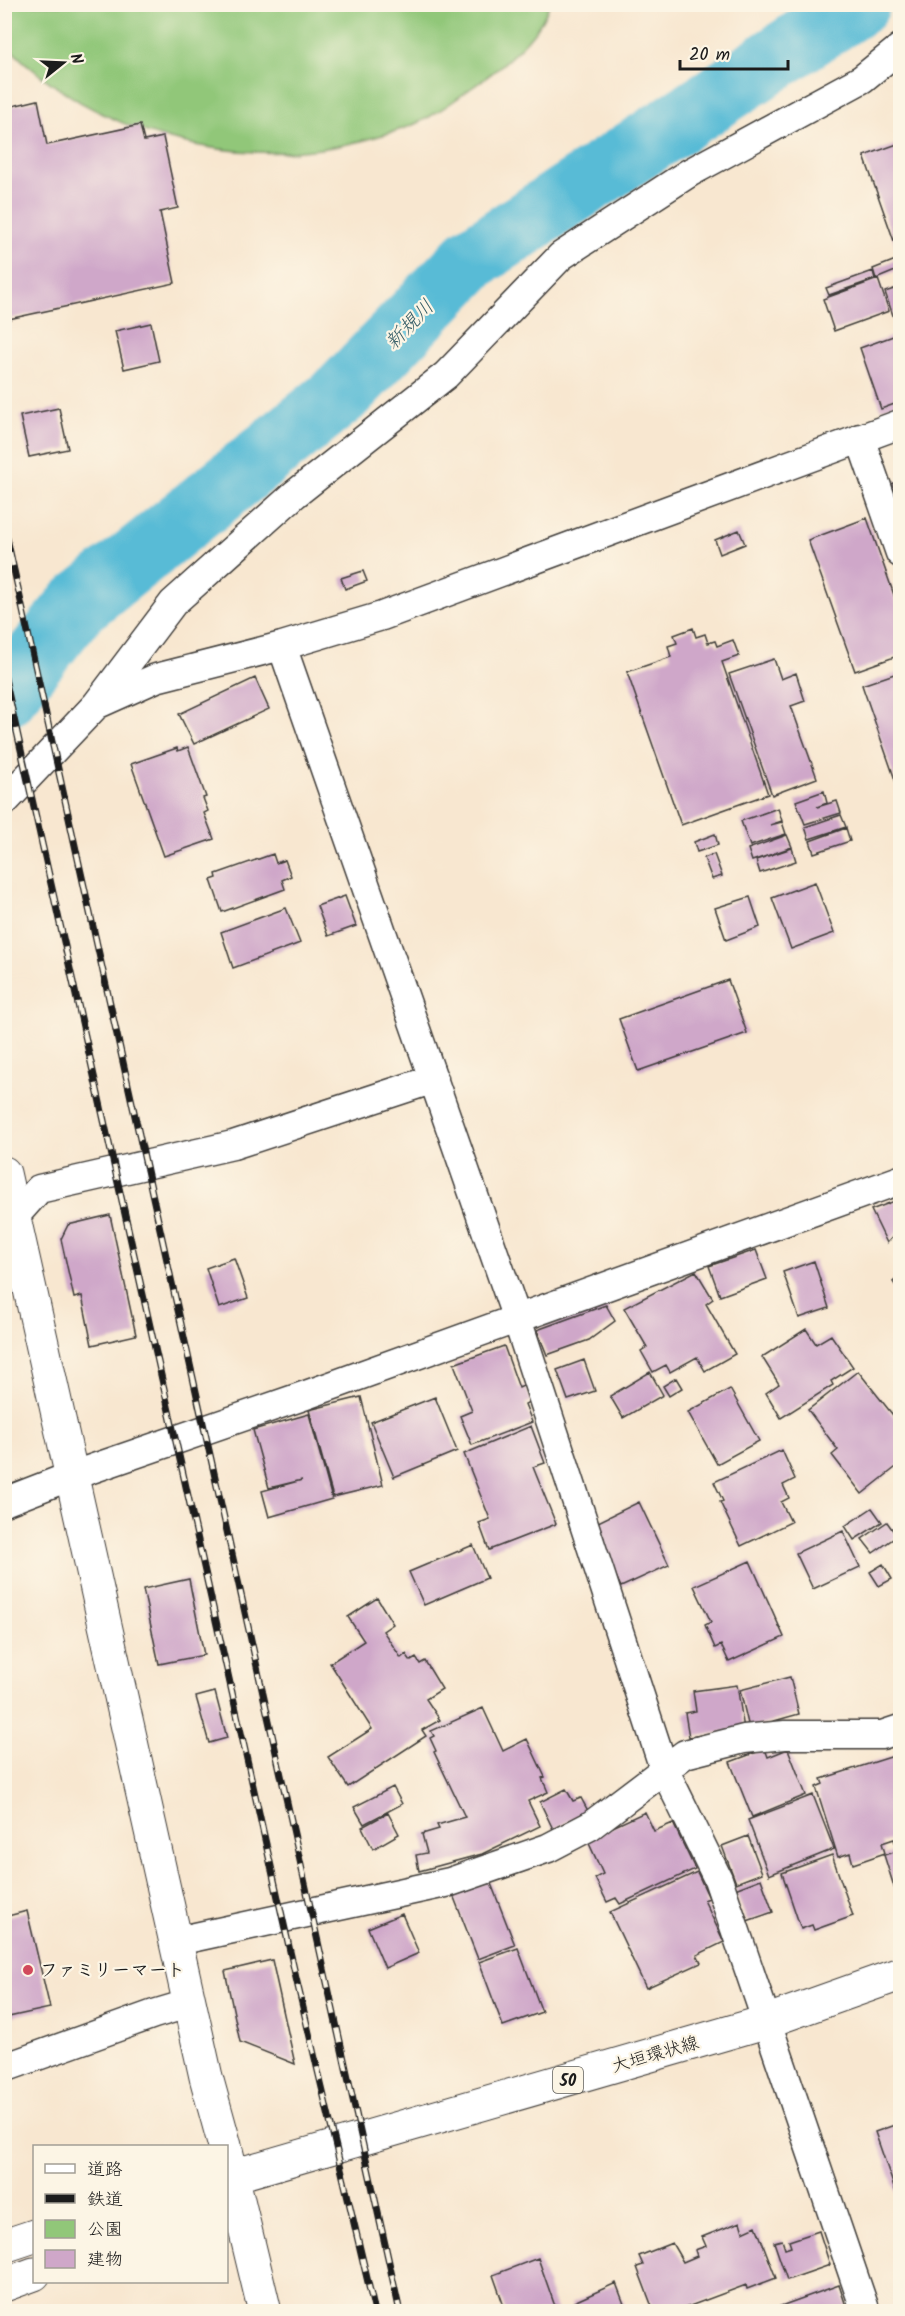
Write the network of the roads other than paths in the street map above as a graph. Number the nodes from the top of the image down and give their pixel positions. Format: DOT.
graph roads {
  1 [pos="900,48"];
  2 [pos="900,424"];
  3 [pos="860,438"];
  4 [pos="900,553"];
  5 [pos="282,646"];
  6 [pos="96,705"];
  7 [pos="4,802"];
  8 [pos="434,1079"];
  9 [pos="4,1173"];
  10 [pos="900,1180"];
  11 [pos="10,1219"];
  12 [pos="517,1319"];
  13 [pos="71,1476"];
  14 [pos="4,1502"];
  15 [pos="900,1729"];
  16 [pos="664,1769"];
  17 [pos="177,1941"];
  18 [pos="900,1974"];
  19 [pos="191,2003"];
  20 [pos="765,2022"];
  21 [pos="4,2068"];
  22 [pos="223,2145"];
  23 [pos="228,2167"];
  24 [pos="33,2236"];
  25 [pos="4,2246"];
  26 [pos="33,2274"];
  27 [pos="4,2285"];
  28 [pos="265,2312"];
  29 [pos="866,2312"];
  1 -- 6 [label="street"];
  2 -- 3 [label="street"];
  3 -- 4 [label="street"];
  3 -- 5 [label="street"];
  5 -- 6 [label="street"];
  5 -- 8 [label="street"];
  6 -- 7 [label="street"];
  8 -- 11 [label="street"];
  8 -- 12 [label="street"];
  9 -- 11 [label="street"];
  10 -- 12 [label="street"];
  11 -- 13 [label="street"];
  12 -- 13 [label="street"];
  12 -- 16 [label="street"];
  13 -- 14 [label="street"];
  13 -- 17 [label="street"];
  15 -- 16 [label="street"];
  16 -- 17 [label="street"];
  16 -- 20 [label="street"];
  17 -- 19 [label="street"];
  18 -- 20 [label="street, 大垣環状線 / 50"];
  19 -- 21 [label="street"];
  19 -- 22 [label="street"];
  20 -- 23 [label="street, 大垣環状線 / 50"];
  20 -- 29 [label="street"];
  23 -- 28 [label="street"];
  24 -- 25 [label="street"];
  26 -- 27 [label="street"];
}
